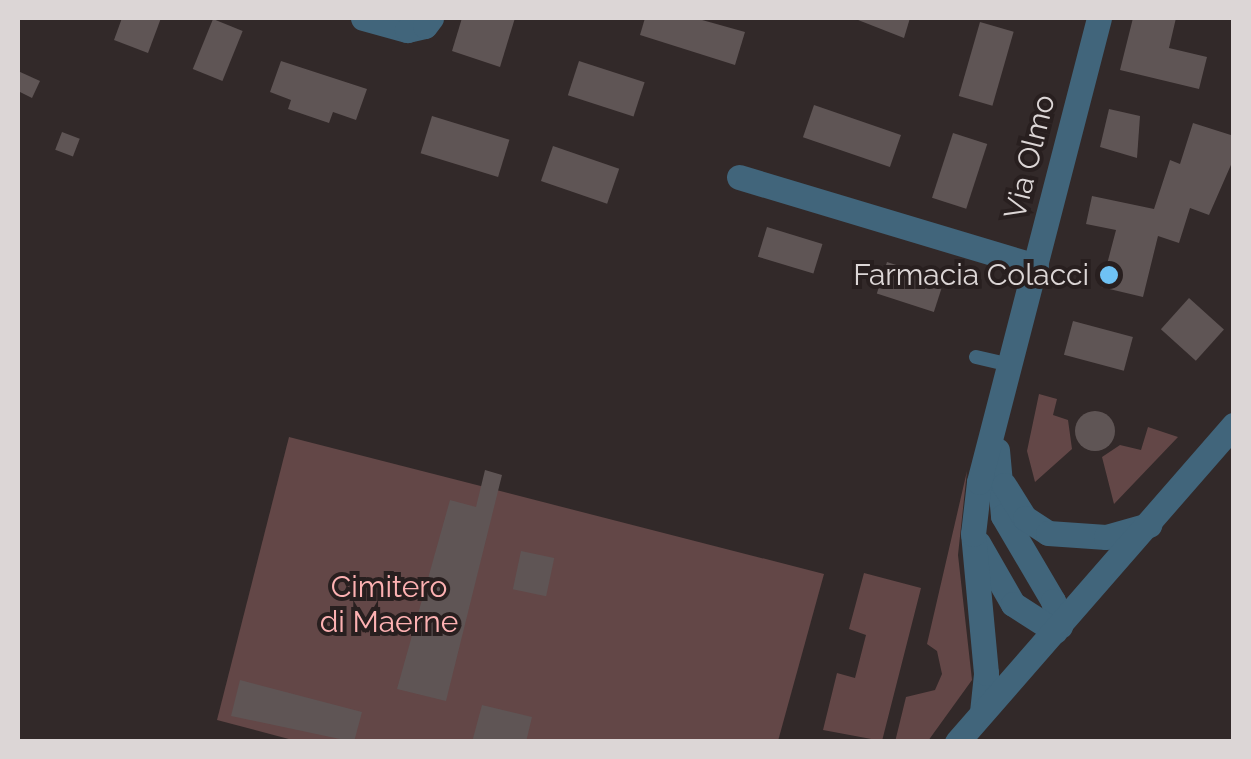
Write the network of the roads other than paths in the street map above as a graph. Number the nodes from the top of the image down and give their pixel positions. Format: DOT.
graph roads {
  1 [pos="430,18"];
  2 [pos="1098,18"];
  3 [pos="370,19"];
  4 [pos="739,177"];
  5 [pos="1036,266"];
  6 [pos="976,357"];
  7 [pos="1012,365"];
  8 [pos="1234,426"];
  9 [pos="996,430"];
  10 [pos="998,470"];
  11 [pos="1149,525"];
  12 [pos="973,534"];
  13 [pos="1058,628"];
  14 [pos="982,712"];
  15 [pos="957,742"];
  1 -- 3 [label="street"];
  2 -- 5 [label="street, Via Olmo"];
  4 -- 5 [label="street"];
  5 -- 7 [label="street, Via Olmo"];
  6 -- 7 [label="lane"];
  7 -- 9 [label="street, Via Olmo"];
  8 -- 11 [label="street"];
  9 -- 10 [label="street, Via Olmo"];
  9 -- 12 [label="street, Via Olmo"];
  10 -- 11 [label="street, Via Olmo"];
  10 -- 13 [label="street, Via Olmo"];
  11 -- 13 [label="street"];
  12 -- 13 [label="street"];
  12 -- 14 [label="street, Via Olmo"];
  13 -- 14 [label="street"];
  14 -- 15 [label="street"];
}
